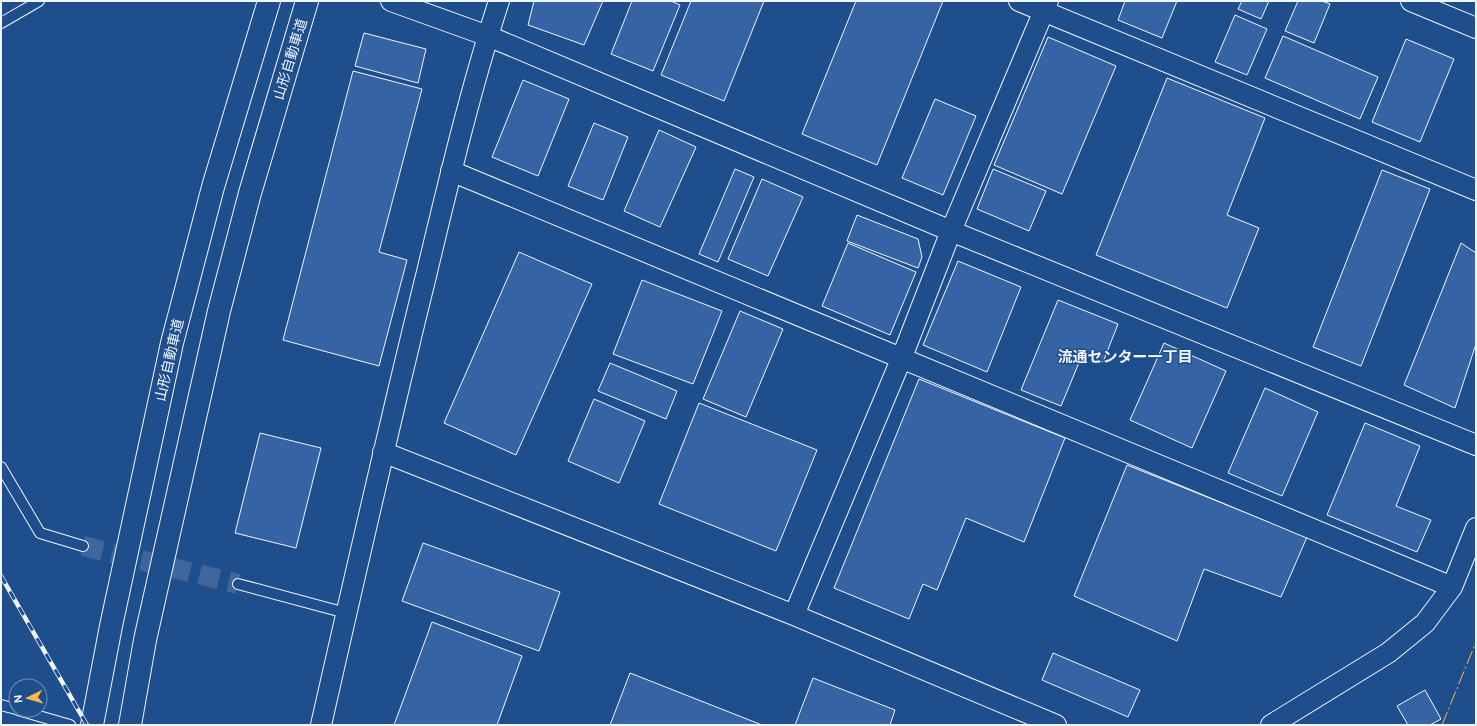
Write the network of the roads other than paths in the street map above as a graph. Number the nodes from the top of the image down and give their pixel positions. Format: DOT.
graph roads {
  1 [pos="39,1"];
  2 [pos="270,1"];
  3 [pos="307,1"];
  4 [pos="391,1"];
  5 [pos="499,1"];
  6 [pos="1019,1"];
  7 [pos="1411,1"];
  8 [pos="24,4"];
  9 [pos="1046,6"];
  10 [pos="1,23"];
  11 [pos="1476,28"];
  12 [pos="488,36"];
  13 [pos="451,171"];
  14 [pos="1476,190"];
  15 [pos="951,231"];
  16 [pos="902,357"];
  17 [pos="1476,445"];
  18 [pos="382,452"];
  19 [pos="1,467"];
  20 [pos="1476,528"];
  21 [pos="83,546"];
  22 [pos="238,584"];
  23 [pos="1452,587"];
  24 [pos="346,613"];
  25 [pos="794,615"];
  26 [pos="45,718"];
  27 [pos="70,725"];
  28 [pos="92,725"];
  29 [pos="130,725"];
  30 [pos="321,725"];
  31 [pos="1056,725"];
  32 [pos="1271,725"];
  1 -- 8 [label="lane"];
  2 -- 28 [label="highway, 山形自動車道"];
  3 -- 29 [label="highway, 山形自動車道"];
  4 -- 12 [label="street"];
  5 -- 12 [label="street"];
  6 -- 9 [label="street"];
  7 -- 11 [label="street"];
  8 -- 10 [label="lane"];
  9 -- 14 [label="street"];
  9 -- 15 [label="street"];
  12 -- 13 [label="street"];
  12 -- 15 [label="street"];
  13 -- 16 [label="street"];
  13 -- 18 [label="street"];
  15 -- 16 [label="street"];
  15 -- 17 [label="street"];
  16 -- 23 [label="street"];
  16 -- 25 [label="street"];
  18 -- 24 [label="street"];
  18 -- 25 [label="street"];
  19 -- 21 [label="lane"];
  20 -- 23 [label="street"];
  22 -- 24 [label="lane"];
  23 -- 32 [label="street"];
  24 -- 30 [label="street"];
  25 -- 31 [label="street"];
  26 -- 27 [label="lane"];
}
